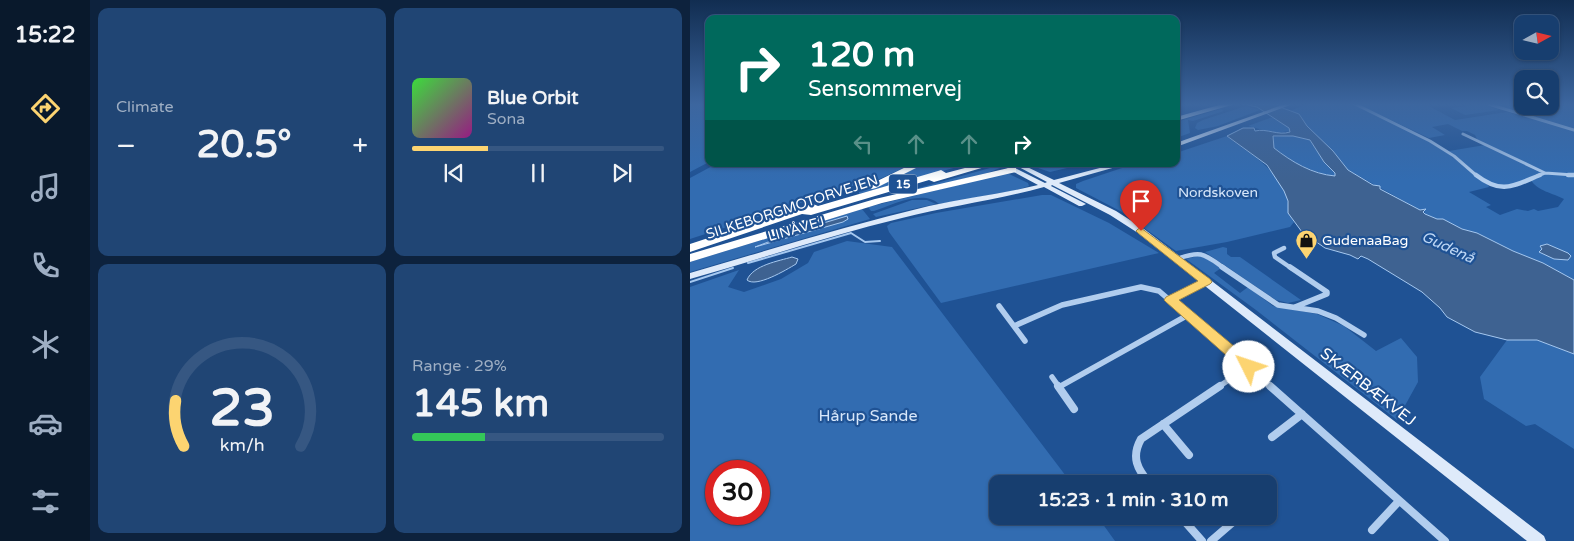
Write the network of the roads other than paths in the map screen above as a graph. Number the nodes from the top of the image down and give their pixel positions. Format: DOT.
graph roads {
  1 [pos="1220,129"];
  2 [pos="1409,129"];
  3 [pos="1463,134"];
  4 [pos="1180,144"];
  5 [pos="912,167"];
  6 [pos="966,167"];
  7 [pos="1016,167"];
  8 [pos="1110,167"];
  9 [pos="1112,167"];
  10 [pos="990,169"];
  11 [pos="1099,170"];
  12 [pos="1545,173"];
  13 [pos="1574,175"];
  14 [pos="1052,186"];
  15 [pos="911,214"];
  16 [pos="1157,243"];
  17 [pos="1284,248"];
  18 [pos="690,249"];
  19 [pos="690,257"];
  20 [pos="1177,259"];
  21 [pos="690,276"];
  22 [pos="1206,282"];
  23 [pos="1170,300"];
  24 [pos="1000,306"];
  25 [pos="1294,307"];
  26 [pos="1188,315"];
  27 [pos="1014,326"];
  28 [pos="1364,335"];
  29 [pos="1025,341"];
  30 [pos="1249,367"];
  31 [pos="1052,378"];
  32 [pos="1059,388"];
  33 [pos="1074,409"];
  34 [pos="1302,414"];
  35 [pos="1163,424"];
  36 [pos="1272,437"];
  37 [pos="1189,455"];
  38 [pos="1143,475"];
  39 [pos="1399,501"];
  40 [pos="1188,525"];
  41 [pos="1230,525"];
  42 [pos="1372,530"];
  43 [pos="1202,541"];
  44 [pos="1211,541"];
  45 [pos="1445,541"];
  46 [pos="1539,541"];
  1 -- 4 [label="main road"];
  2 -- 12 [label="street"];
  3 -- 12 [label="street"];
  5 -- 18 [label="highway"];
  6 -- 18 [label="highway, SILKEBORGMOTORVEJEN / 15"];
  7 -- 14 [label="main road"];
  8 -- 11 [label="main road"];
  9 -- 14 [label="main road"];
  10 -- 19 [label="highway"];
  11 -- 14 [label="main road"];
  12 -- 13 [label="street"];
  14 -- 15 [label="main road, LINÅVEJ"];
  14 -- 15 [label="main road, LINÅVEJ"];
  14 -- 16 [label="main road, SKÆRBÆKVEJ"];
  14 -- 16 [label="main road, SKÆRBÆKVEJ"];
  15 -- 21 [label="main road, LINÅVEJ"];
  16 -- 20 [label="main road, SKÆRBÆKVEJ"];
  17 -- 25 [label="street"];
  20 -- 22 [label="main road, SKÆRBÆKVEJ"];
  20 -- 25 [label="street"];
  22 -- 23 [label="street"];
  22 -- 46 [label="main road, SKÆRBÆKVEJ"];
  23 -- 26 [label="street"];
  23 -- 27 [label="street"];
  24 -- 27 [label="street"];
  25 -- 28 [label="street"];
  26 -- 30 [label="street"];
  26 -- 32 [label="street"];
  27 -- 29 [label="street"];
  30 -- 34 [label="street"];
  30 -- 35 [label="street"];
  31 -- 32 [label="street"];
  32 -- 33 [label="street"];
  34 -- 36 [label="street"];
  34 -- 39 [label="street"];
  35 -- 37 [label="street"];
  35 -- 38 [label="street"];
  39 -- 42 [label="street"];
  39 -- 45 [label="street"];
  40 -- 43 [label="street"];
  41 -- 44 [label="street"];
}
